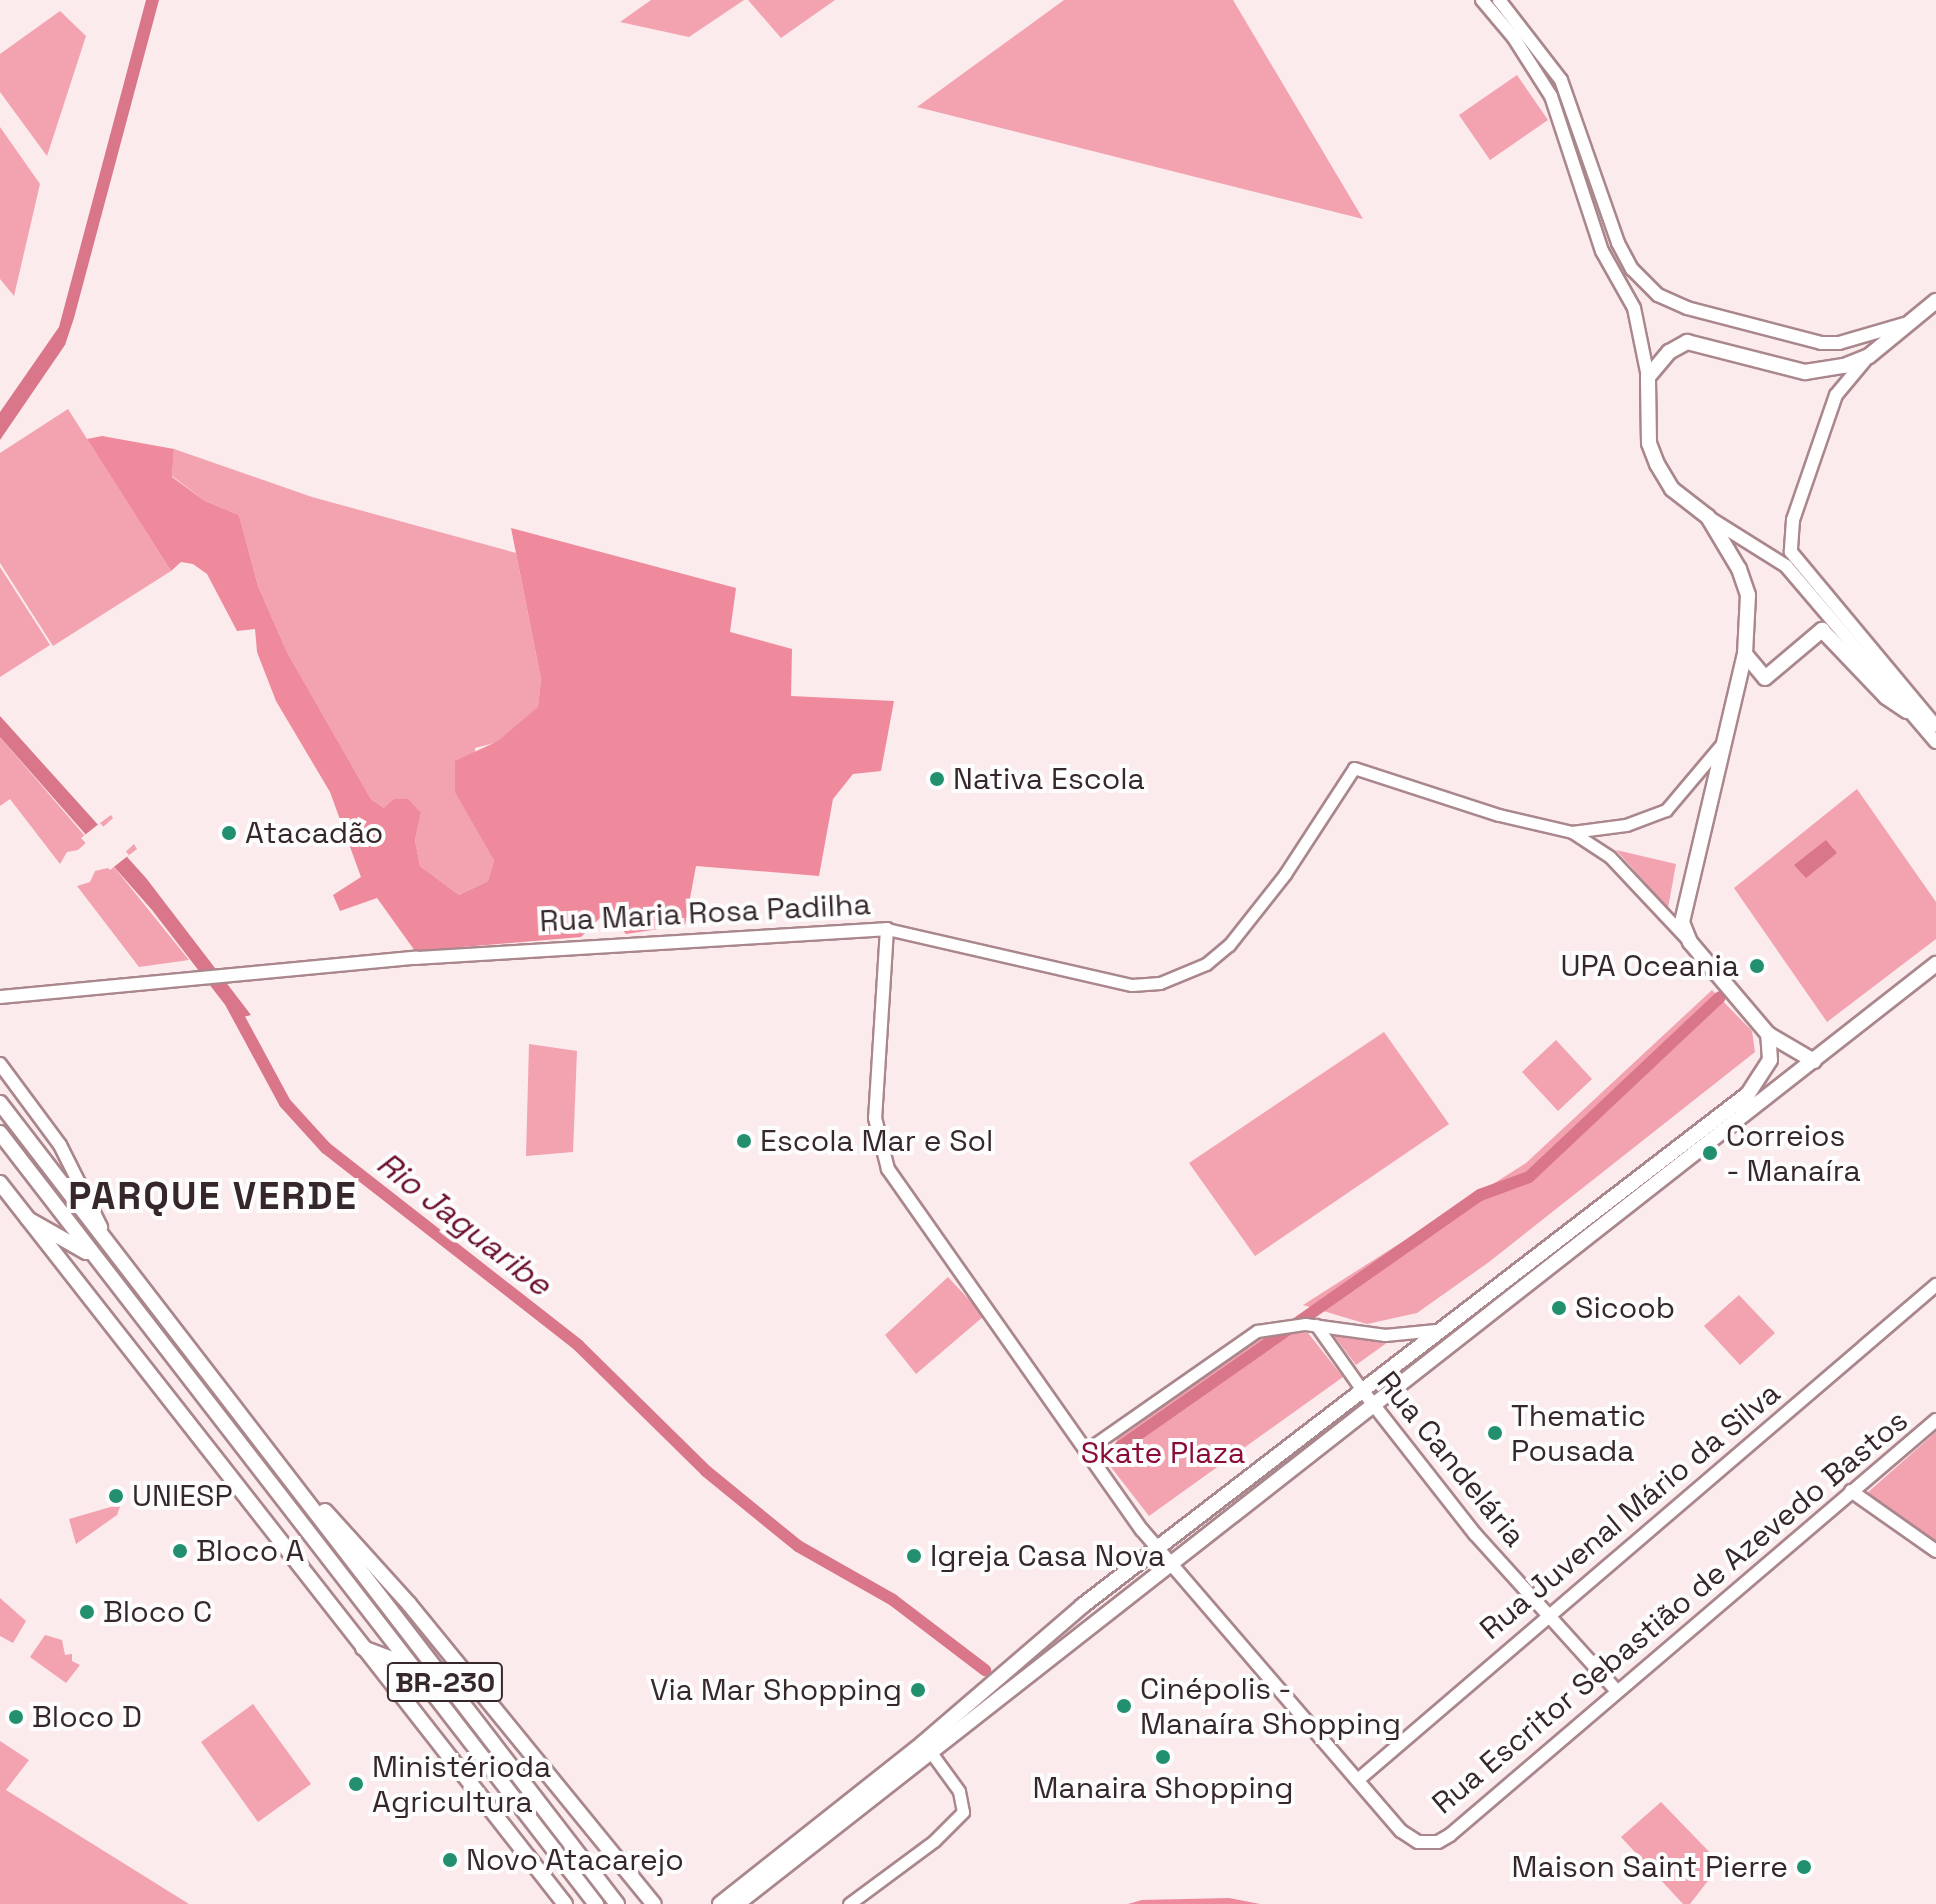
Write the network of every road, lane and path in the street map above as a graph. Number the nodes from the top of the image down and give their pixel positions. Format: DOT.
graph roads {
  1 [pos="1482,0"];
  2 [pos="1499,0"];
  3 [pos="1936,301"];
  4 [pos="1907,323"];
  5 [pos="1869,356"];
  6 [pos="1648,377"];
  7 [pos="1708,517"];
  8 [pos="1745,654"];
  9 [pos="1907,711"];
  10 [pos="1936,726"];
  11 [pos="1936,742"];
  12 [pos="1722,745"];
  13 [pos="1572,832"];
  14 [pos="887,929"];
  15 [pos="1690,942"];
  16 [pos="1936,964"];
  17 [pos="0,997"];
  18 [pos="1768,1034"];
  19 [pos="1814,1061"];
  20 [pos="0,1064"];
  21 [pos="0,1103"];
  22 [pos="0,1133"];
  23 [pos="0,1183"];
  24 [pos="28,1219"];
  25 [pos="114,1253"];
  26 [pos="94,1256"];
  27 [pos="1936,1285"];
  28 [pos="1310,1324"];
  29 [pos="1436,1330"];
  30 [pos="1362,1390"];
  31 [pos="1373,1405"];
  32 [pos="1936,1420"];
  33 [pos="1085,1451"];
  34 [pos="276,1457"];
  35 [pos="1851,1491"];
  36 [pos="1157,1548"];
  37 [pos="1936,1551"];
  38 [pos="1170,1563"];
  39 [pos="1546,1616"];
  40 [pos="363,1648"];
  41 [pos="411,1666"];
  42 [pos="1617,1691"];
  43 [pos="932,1754"];
  44 [pos="1359,1779"];
  45 [pos="565,1904"];
  46 [pos="596,1904"];
  47 [pos="617,1904"];
  48 [pos="654,1904"];
  49 [pos="720,1904"];
  50 [pos="737,1904"];
  51 [pos="849,1904"];
  1 -- 6 [label="main road"];
  2 -- 4 [label="main road"];
  3 -- 4 [label="main road"];
  4 -- 5 [label="main road"];
  5 -- 6 [label="main road"];
  5 -- 10 [label="main road"];
  6 -- 7 [label="main road"];
  7 -- 8 [label="main road"];
  7 -- 9 [label="main road"];
  8 -- 9 [label="main road"];
  8 -- 12 [label="main road"];
  9 -- 11 [label="main road"];
  12 -- 13 [label="street"];
  12 -- 15 [label="main road"];
  13 -- 14 [label="street, Rua Maria Rosa Padilha"];
  13 -- 15 [label="street"];
  14 -- 17 [label="main road, Rua Maria Rosa Padilha"];
  14 -- 33 [label="main road"];
  15 -- 18 [label="main road"];
  16 -- 19 [label="main road"];
  18 -- 19 [label="main road"];
  18 -- 29 [label="main road"];
  19 -- 31 [label="main road"];
  20 -- 25 [label="main road"];
  21 -- 25 [label="main road, BR-230"];
  22 -- 26 [label="main road, BR-230"];
  23 -- 24 [label="main road"];
  24 -- 26 [label="main road"];
  24 -- 40 [label="main road"];
  25 -- 34 [label="main road, BR-230"];
  26 -- 41 [label="main road, BR-230"];
  27 -- 39 [label="main road, Rua Juvenal Mário da Silva"];
  28 -- 29 [label="street"];
  28 -- 30 [label="street, Rua Candelária"];
  28 -- 33 [label="street"];
  29 -- 30 [label="main road"];
  30 -- 31 [label="main road, Rua Candelária"];
  30 -- 36 [label="main road"];
  31 -- 38 [label="main road"];
  31 -- 39 [label="main road, Rua Candelária"];
  32 -- 35 [label="main road, Rua Escritor Sebastião de Azevedo Bastos"];
  33 -- 36 [label="main road"];
  34 -- 47 [label="main road, BR-230"];
  34 -- 48 [label="main road"];
  35 -- 37 [label="main road"];
  35 -- 42 [label="main road, Rua Escritor Sebastião de Azevedo Bastos"];
  36 -- 38 [label="main road"];
  36 -- 49 [label="main road"];
  38 -- 43 [label="main road"];
  38 -- 44 [label="main road"];
  39 -- 42 [label="main road, Rua Candelária"];
  39 -- 44 [label="main road, Rua Juvenal Mário da Silva"];
  40 -- 41 [label="main road"];
  40 -- 45 [label="main road"];
  41 -- 46 [label="main road, BR-230"];
  42 -- 44 [label="main road, Rua Escritor Sebastião de Azevedo Bastos"];
  43 -- 50 [label="main road"];
  43 -- 51 [label="street"];
}
